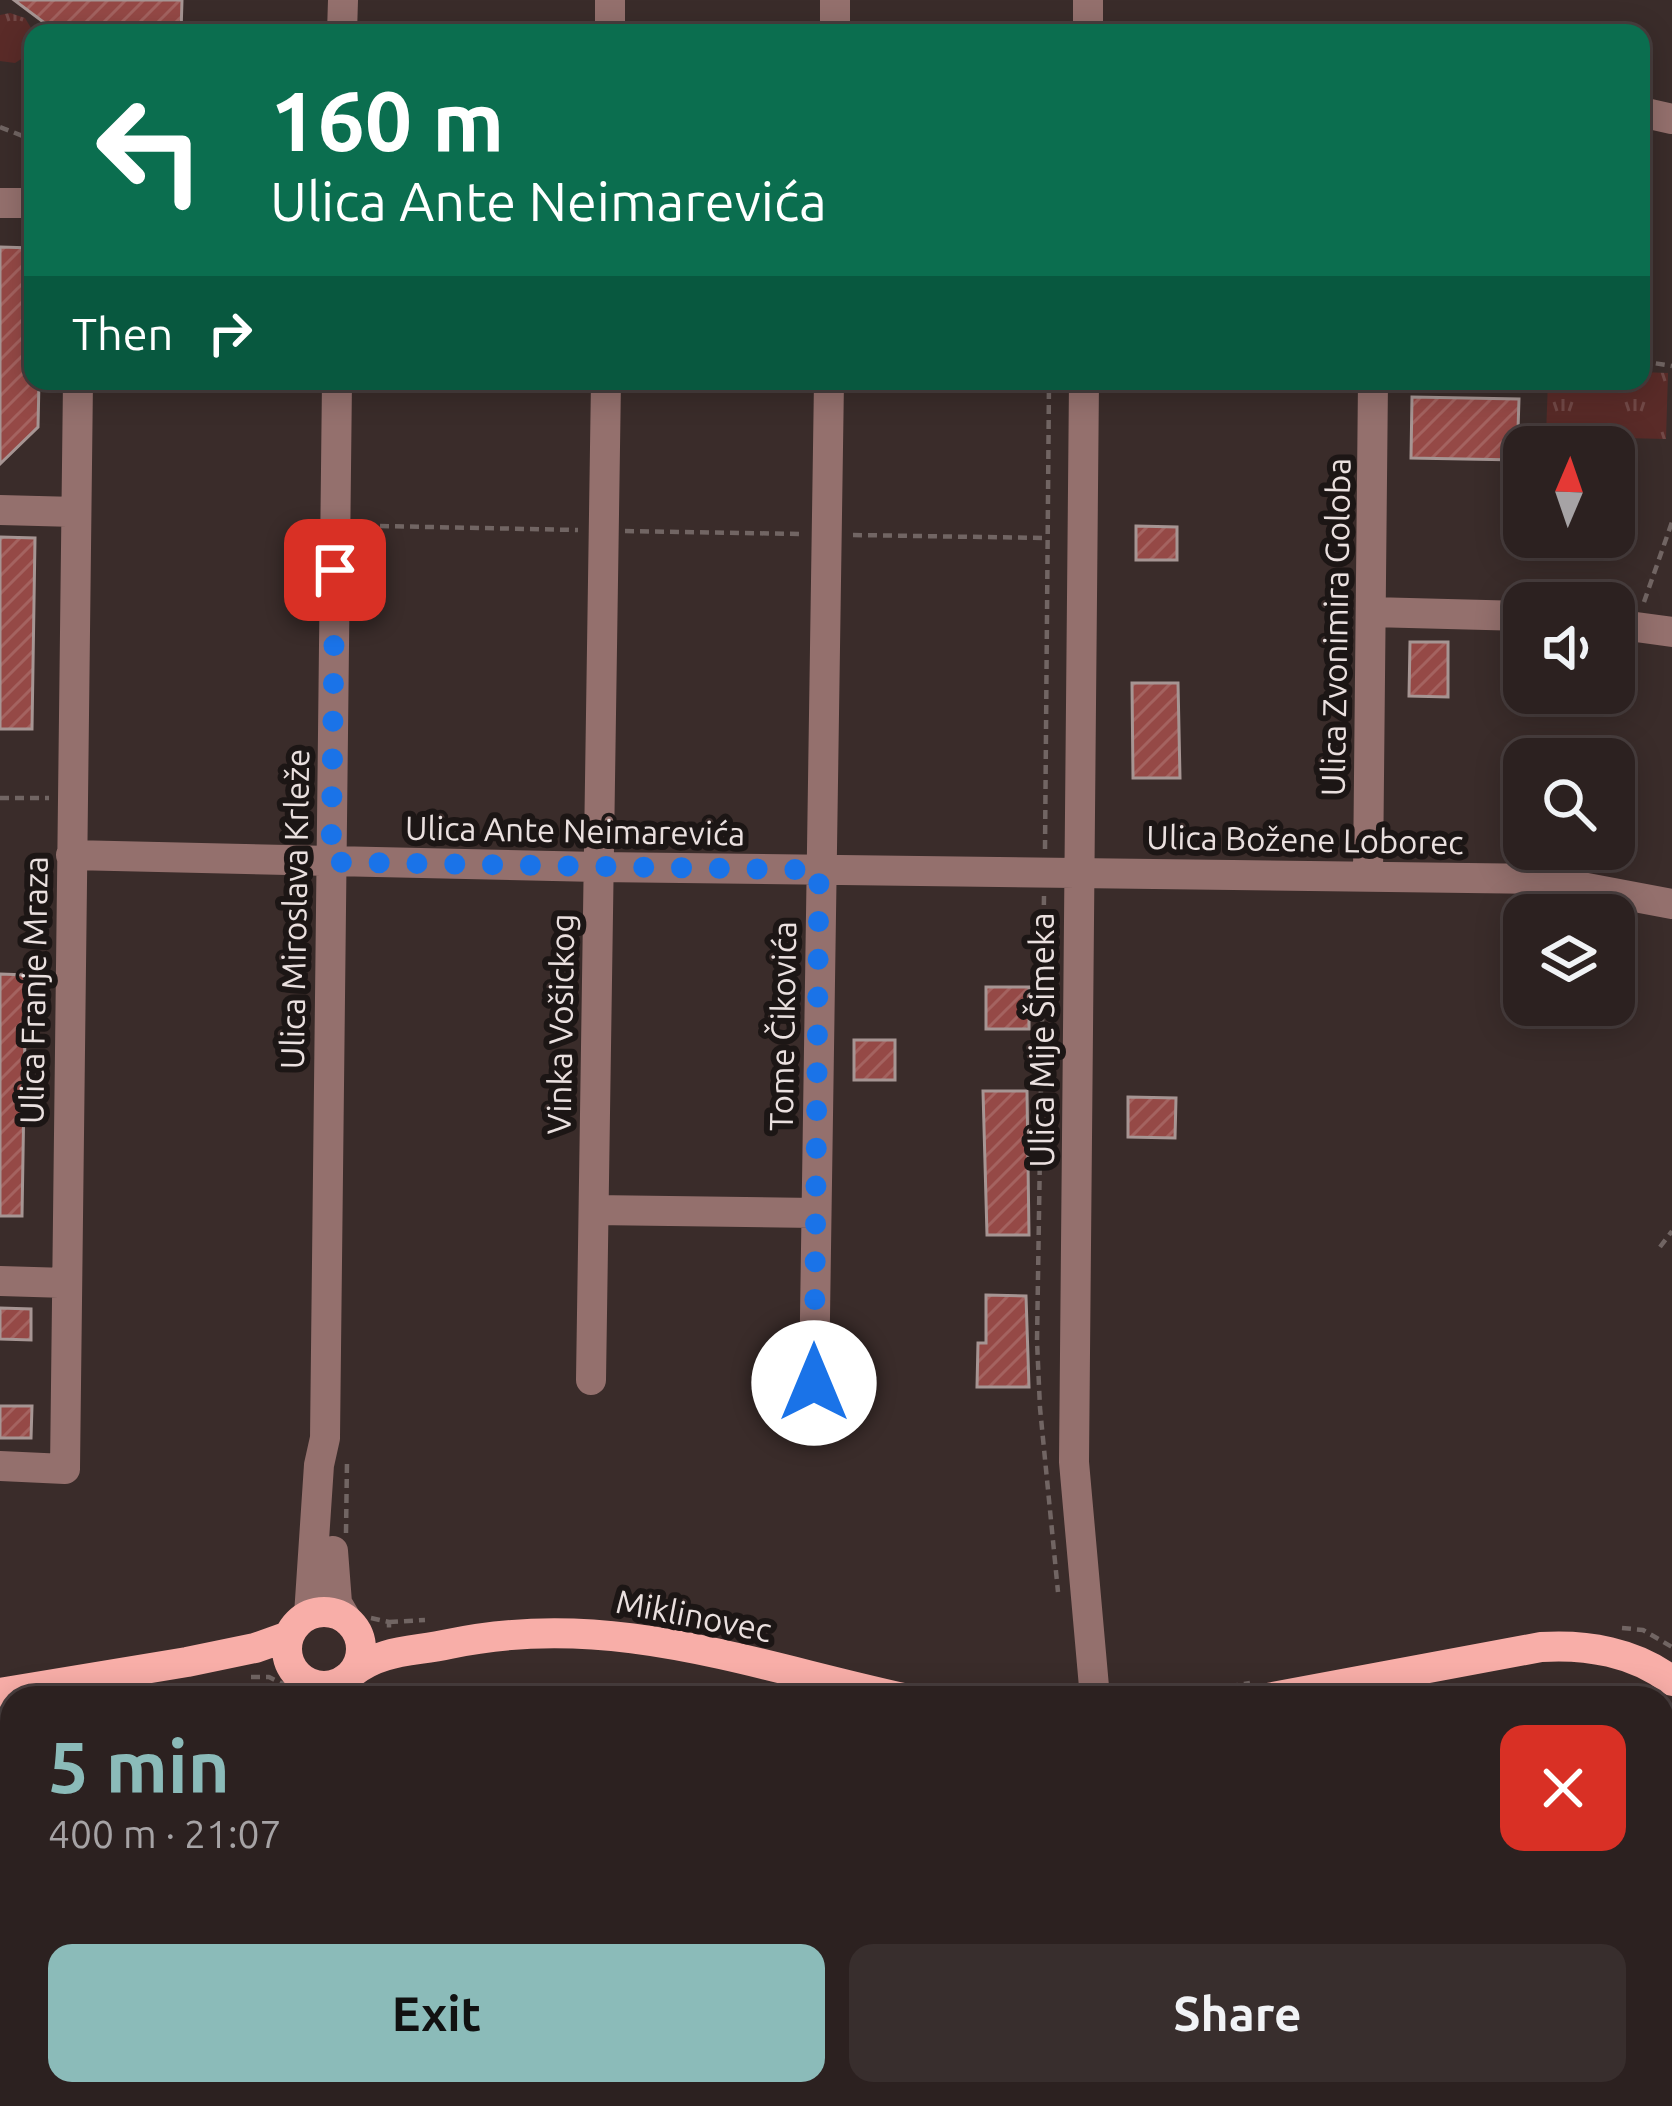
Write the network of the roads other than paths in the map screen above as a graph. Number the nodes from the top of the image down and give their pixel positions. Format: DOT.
graph roads {
  1 [pos="78,390"];
  2 [pos="338,390"];
  3 [pos="606,390"];
  4 [pos="829,390"];
  5 [pos="1084,390"];
  6 [pos="1373,390"];
  7 [pos="0,510"];
  8 [pos="76,512"];
  9 [pos="1371,612"];
  10 [pos="1503,615"];
  11 [pos="1635,626"];
  12 [pos="1672,632"];
  13 [pos="70,855"];
  14 [pos="331,862"];
  15 [pos="598,867"];
  16 [pos="819,870"];
  17 [pos="1078,872"];
  18 [pos="1368,874"];
  19 [pos="1672,904"];
  20 [pos="594,1210"];
  21 [pos="815,1213"];
  22 [pos="0,1281"];
  23 [pos="67,1283"];
  24 [pos="591,1380"];
  25 [pos="814,1383"];
  26 [pos="325,1438"];
  27 [pos="0,1466"];
  28 [pos="351,1624"];
  29 [pos="299,1625"];
  30 [pos="467,1639"];
  31 [pos="187,1662"];
  32 [pos="1672,1681"];
  33 [pos="324,1683"];
  34 [pos="42,1686"];
  35 [pos="850,1686"];
  36 [pos="1094,1686"];
  37 [pos="1332,1686"];
  1 -- 8 [label="street, Ulica Franje Mraza"];
  2 -- 14 [label="street, Ulica Miroslava Krleže"];
  3 -- 15 [label="street, Vinka Vošickog"];
  4 -- 16 [label="street, Tome Čikovića"];
  5 -- 17 [label="street, Ulica Mije Šimeka"];
  6 -- 9 [label="street, Ulica Zvonimira Goloba"];
  7 -- 8 [label="street"];
  8 -- 13 [label="street, Ulica Franje Mraza"];
  9 -- 10 [label="street"];
  9 -- 18 [label="street, Ulica Zvonimira Goloba"];
  11 -- 12 [label="street"];
  13 -- 14 [label="street, Ulica Ante Neimarevića"];
  13 -- 23 [label="street, Ulica Franje Mraza"];
  14 -- 15 [label="street, Ulica Ante Neimarevića"];
  14 -- 26 [label="street, Ulica Miroslava Krleže"];
  15 -- 16 [label="street, Ulica Ante Neimarevića"];
  15 -- 20 [label="street, Vinka Vošickog"];
  16 -- 17 [label="street, Ulica Ante Neimarevića"];
  16 -- 21 [label="street, Tome Čikovića"];
  17 -- 18 [label="street, Ulica Božene Loborec"];
  17 -- 36 [label="street, Ulica Mije Šimeka"];
  18 -- 19 [label="street, Ulica Božene Loborec"];
  20 -- 21 [label="street"];
  20 -- 24 [label="street, Vinka Vošickog"];
  21 -- 25 [label="street, Tome Čikovića"];
  22 -- 23 [label="street"];
  23 -- 27 [label="street, Ulica Franje Mraza"];
  26 -- 28 [label="street, Ulica Miroslava Krleže"];
  26 -- 29 [label="street, Ulica Miroslava Krleže"];
  28 -- 29 [label="main road"];
  28 -- 30 [label="main road, Miklinovec"];
  28 -- 33 [label="main road"];
  29 -- 31 [label="main road, Miklinovec"];
  29 -- 33 [label="main road"];
  30 -- 33 [label="main road, Miklinovec"];
  30 -- 35 [label="main road, Miklinovec"];
  31 -- 33 [label="main road, Miklinovec"];
  31 -- 34 [label="main road, Miklinovec"];
  32 -- 37 [label="main road"];
}
